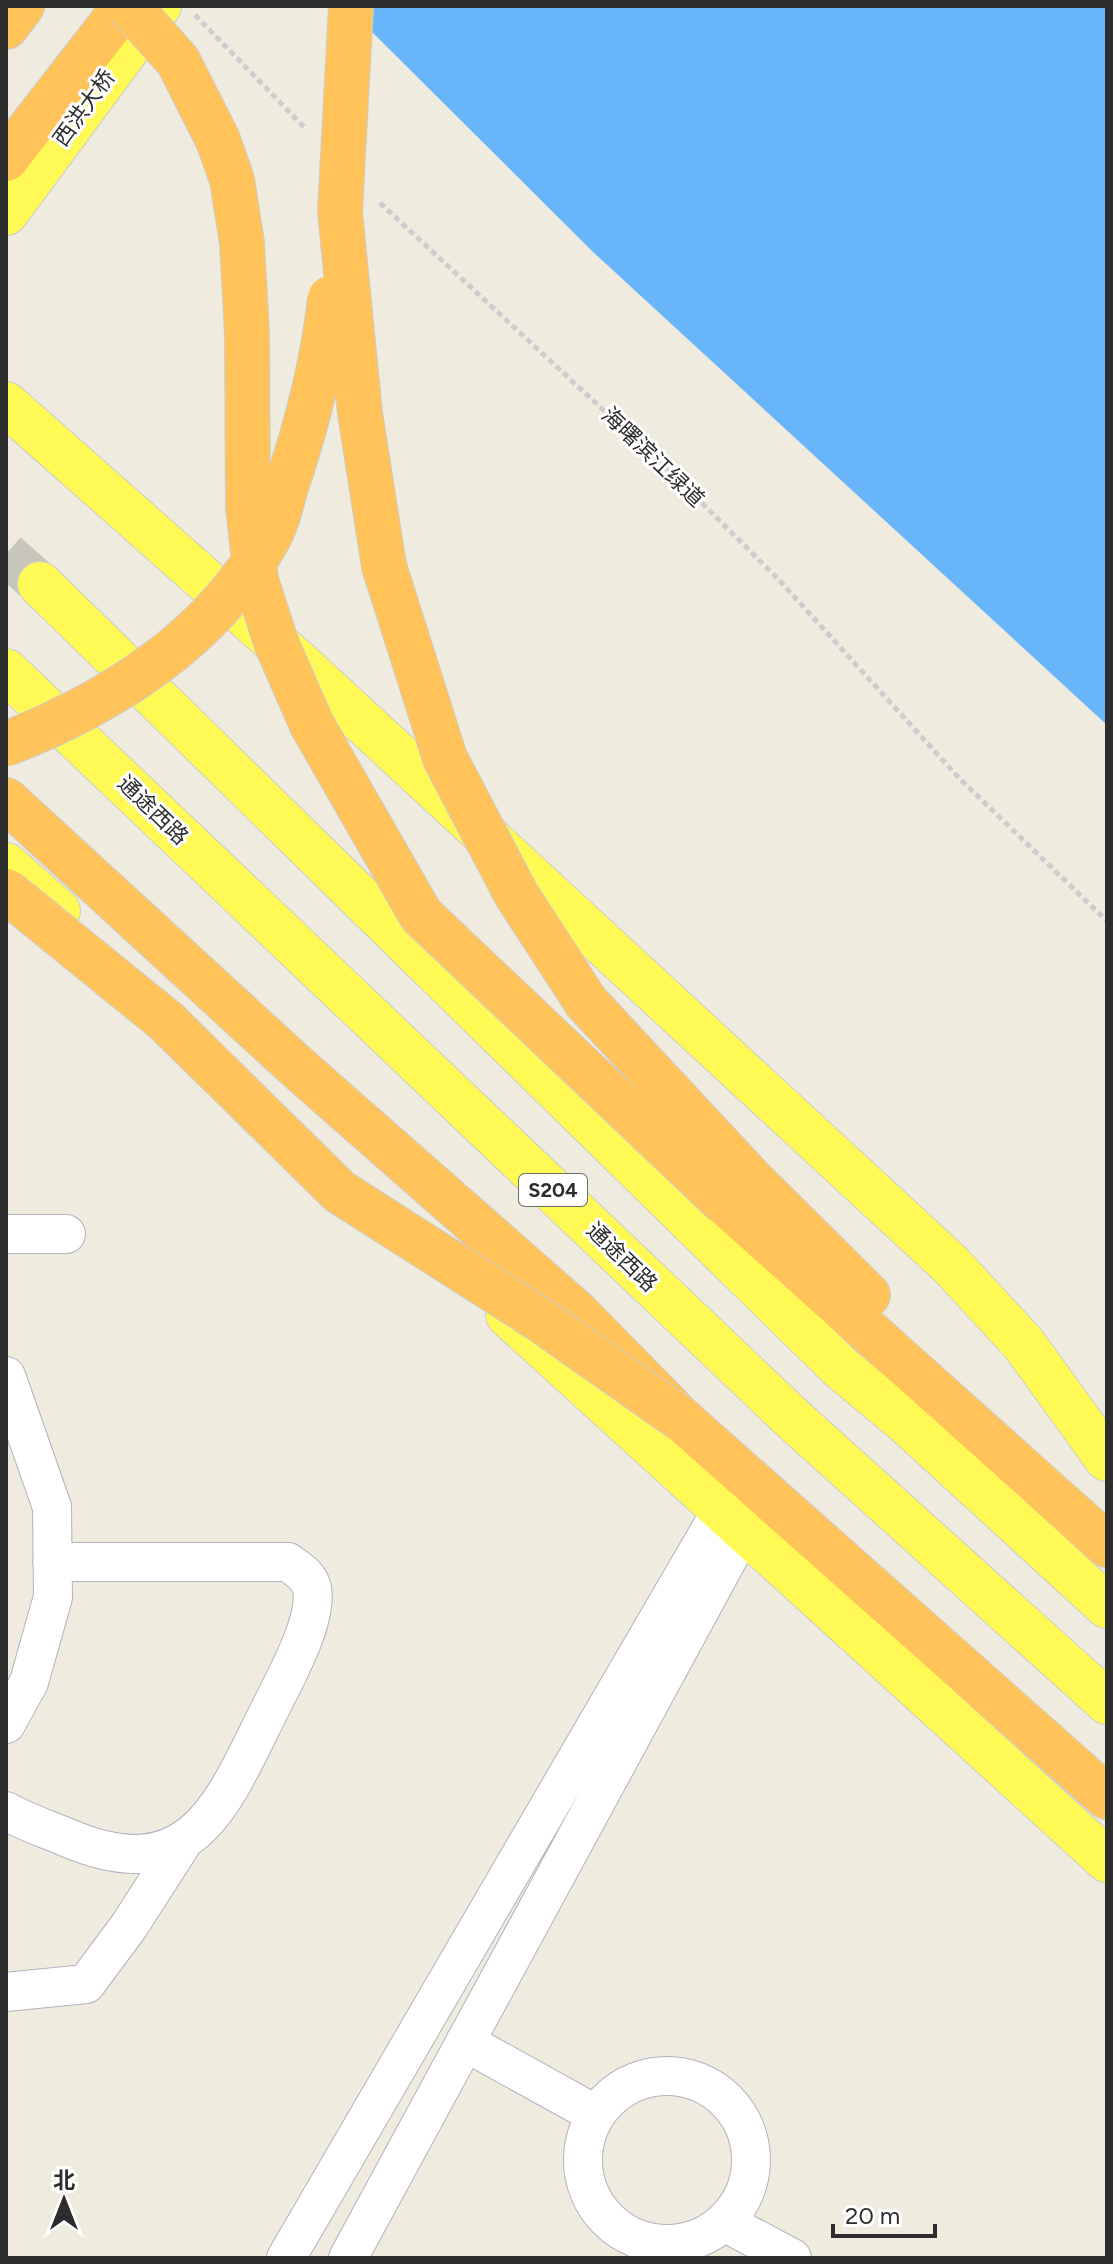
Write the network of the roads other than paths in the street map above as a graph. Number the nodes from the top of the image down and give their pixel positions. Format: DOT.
graph roads {
  1 [pos="22,6"];
  2 [pos="127,6"];
  3 [pos="159,6"];
  4 [pos="351,6"];
  5 [pos="6,27"];
  6 [pos="6,159"];
  7 [pos="358,206"];
  8 [pos="7,211"];
  9 [pos="6,404"];
  10 [pos="40,584"];
  11 [pos="6,671"];
  12 [pos="6,744"];
  13 [pos="6,800"];
  14 [pos="6,865"];
  15 [pos="6,891"];
  16 [pos="6,1234"];
  17 [pos="66,1234"];
  18 [pos="6,1376"];
  19 [pos="681,1419"];
  20 [pos="1107,1459"];
  21 [pos="1025,1474"];
  22 [pos="733,1519"];
  23 [pos="1107,1545"];
  24 [pos="52,1562"];
  25 [pos="1107,1606"];
  26 [pos="1107,1702"];
  27 [pos="6,1724"];
  28 [pos="1107,1797"];
  29 [pos="6,1811"];
  30 [pos="181,1845"];
  31 [pos="1107,1860"];
  32 [pos="6,1992"];
  33 [pos="465,2042"];
  34 [pos="595,2114"];
  35 [pos="724,2222"];
  36 [pos="670,2251"];
  37 [pos="286,2258"];
  38 [pos="348,2258"];
  39 [pos="792,2258"];
  1 -- 5 [label="highway"];
  2 -- 6 [label="highway, 西洪大桥"];
  2 -- 21 [label="highway, bridge"];
  3 -- 8 [label="main road, 西洪大桥"];
  4 -- 7 [label="highway, bridge"];
  7 -- 12 [label="highway, bridge"];
  7 -- 21 [label="highway, bridge"];
  9 -- 20 [label="main road"];
  10 -- 25 [label="main road"];
  11 -- 26 [label="main road, 通途西路 / S204"];
  13 -- 19 [label="highway, bridge"];
  14 -- 22 [label="main road"];
  15 -- 19 [label="highway, bridge"];
  16 -- 17 [label="street"];
  18 -- 24 [label="street"];
  19 -- 28 [label="highway"];
  21 -- 23 [label="highway"];
  22 -- 31 [label="main road"];
  22 -- 33 [label="street"];
  22 -- 37 [label="street"];
  24 -- 27 [label="street"];
  24 -- 30 [label="street"];
  29 -- 30 [label="street"];
  30 -- 32 [label="street"];
  33 -- 34 [label="street"];
  33 -- 38 [label="street"];
  34 -- 35 [label="street"];
  34 -- 36 [label="street"];
  35 -- 36 [label="street"];
  35 -- 39 [label="street"];
}
